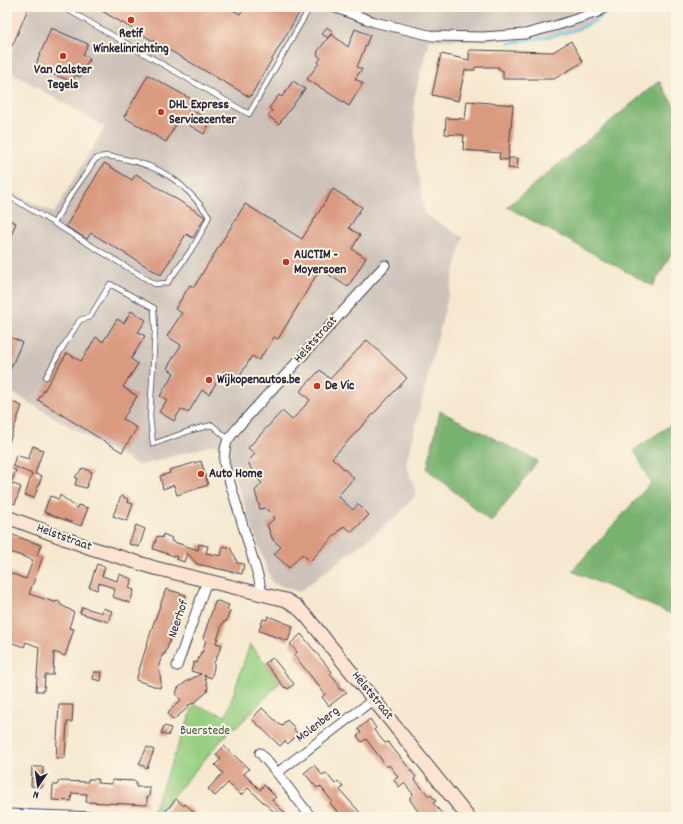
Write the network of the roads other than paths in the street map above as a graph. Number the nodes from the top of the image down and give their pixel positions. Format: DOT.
graph roads {
  1 [pos="21,7"];
  2 [pos="63,7"];
  3 [pos="310,7"];
  4 [pos="334,7"];
  5 [pos="605,7"];
  6 [pos="7,40"];
  7 [pos="7,195"];
  8 [pos="54,223"];
  9 [pos="385,265"];
  10 [pos="46,377"];
  11 [pos="228,439"];
  12 [pos="7,516"];
  13 [pos="206,581"];
  14 [pos="262,594"];
  15 [pos="177,666"];
  16 [pos="374,699"];
  17 [pos="260,753"];
  18 [pos="278,772"];
  19 [pos="7,814"];
  20 [pos="98,817"];
  21 [pos="311,817"];
  22 [pos="468,817"];
  1 -- 6 [label="street"];
  2 -- 3 [label="lane"];
  4 -- 5 [label="street"];
  7 -- 8 [label="lane"];
  8 -- 8 [label="lane"];
  9 -- 11 [label="street, Helststraat"];
  10 -- 11 [label="lane"];
  11 -- 14 [label="street"];
  12 -- 13 [label="street, Helststraat"];
  13 -- 14 [label="street, Helststraat"];
  13 -- 15 [label="street, Neerhof"];
  14 -- 16 [label="street, Helststraat"];
  16 -- 18 [label="street, Molenberg"];
  16 -- 22 [label="street, Helststraat"];
  17 -- 18 [label="street"];
  18 -- 21 [label="street"];
  19 -- 20 [label="street"];
}
